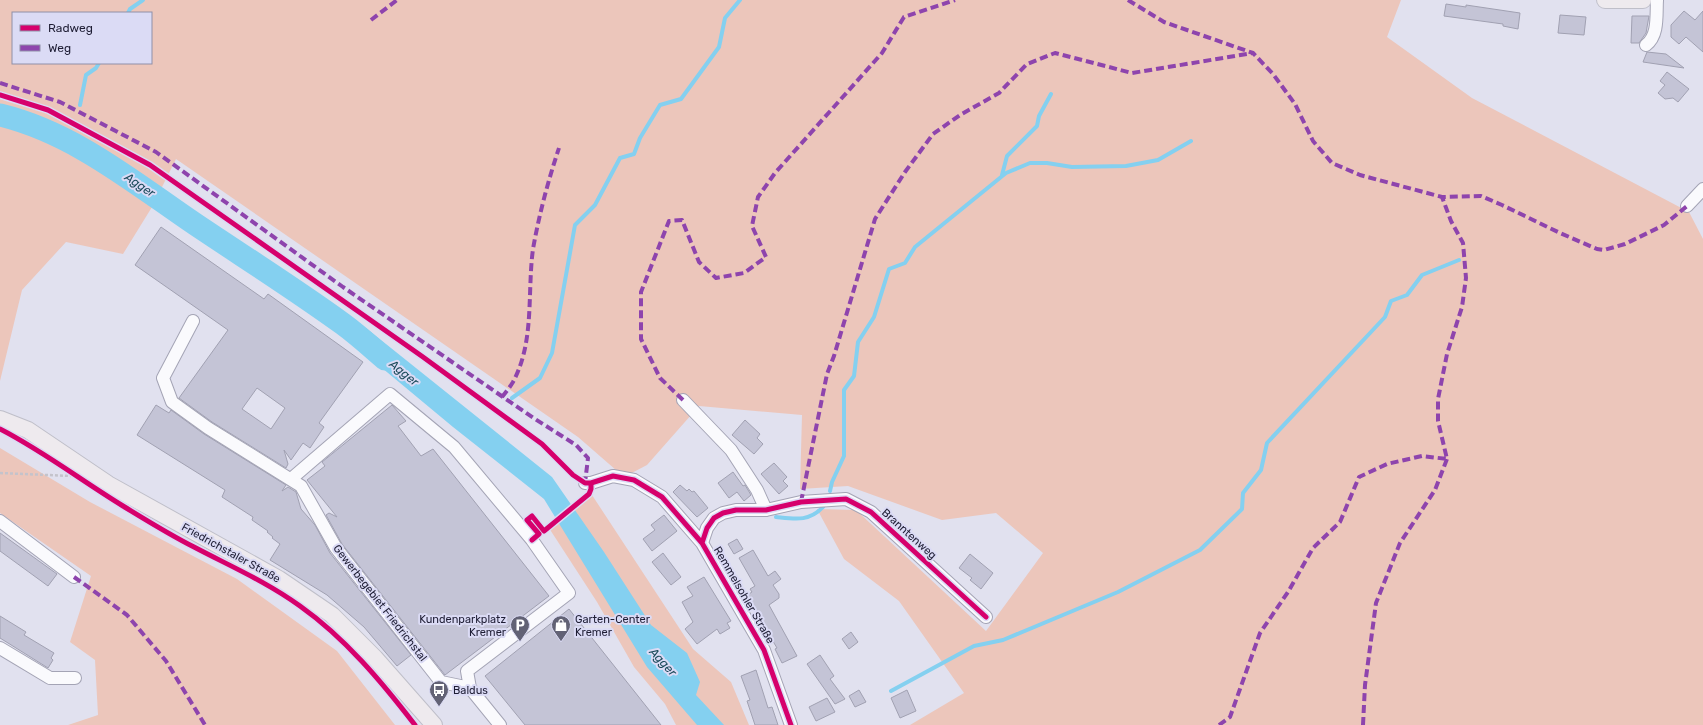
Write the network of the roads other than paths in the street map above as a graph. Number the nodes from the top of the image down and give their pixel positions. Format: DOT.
graph roads {
  1 [pos="1605,0"];
  2 [pos="1624,0"];
  3 [pos="1643,0"];
  4 [pos="1657,0"];
  5 [pos="1646,45"];
  6 [pos="1703,189"];
  7 [pos="1687,206"];
  8 [pos="193,321"];
  9 [pos="682,400"];
  10 [pos="0,419"];
  11 [pos="291,479"];
  12 [pos="585,483"];
  13 [pos="766,510"];
  14 [pos="0,521"];
  15 [pos="702,543"];
  16 [pos="74,577"];
  17 [pos="986,618"];
  18 [pos="0,648"];
  19 [pos="74,678"];
  20 [pos="470,688"];
  21 [pos="434,725"];
  22 [pos="500,725"];
  23 [pos="791,725"];
  1 -- 2 [label="main road"];
  2 -- 3 [label="main road"];
  4 -- 5 [label="street"];
  6 -- 7 [label="street"];
  8 -- 11 [label="street, Gewerbegebiet Friedrichstal"];
  9 -- 13 [label="street"];
  10 -- 21 [label="main road, Friedrichstaler Straße"];
  11 -- 20 [label="street, Gewerbegebiet Friedrichstal"];
  11 -- 20 [label="street"];
  12 -- 15 [label="street, Remmelsohler Straße"];
  13 -- 15 [label="street, Branntenweg"];
  13 -- 17 [label="street, Branntenweg"];
  14 -- 16 [label="street"];
  15 -- 23 [label="street, Remmelsohler Straße"];
  18 -- 19 [label="street"];
  20 -- 22 [label="street"];
}
